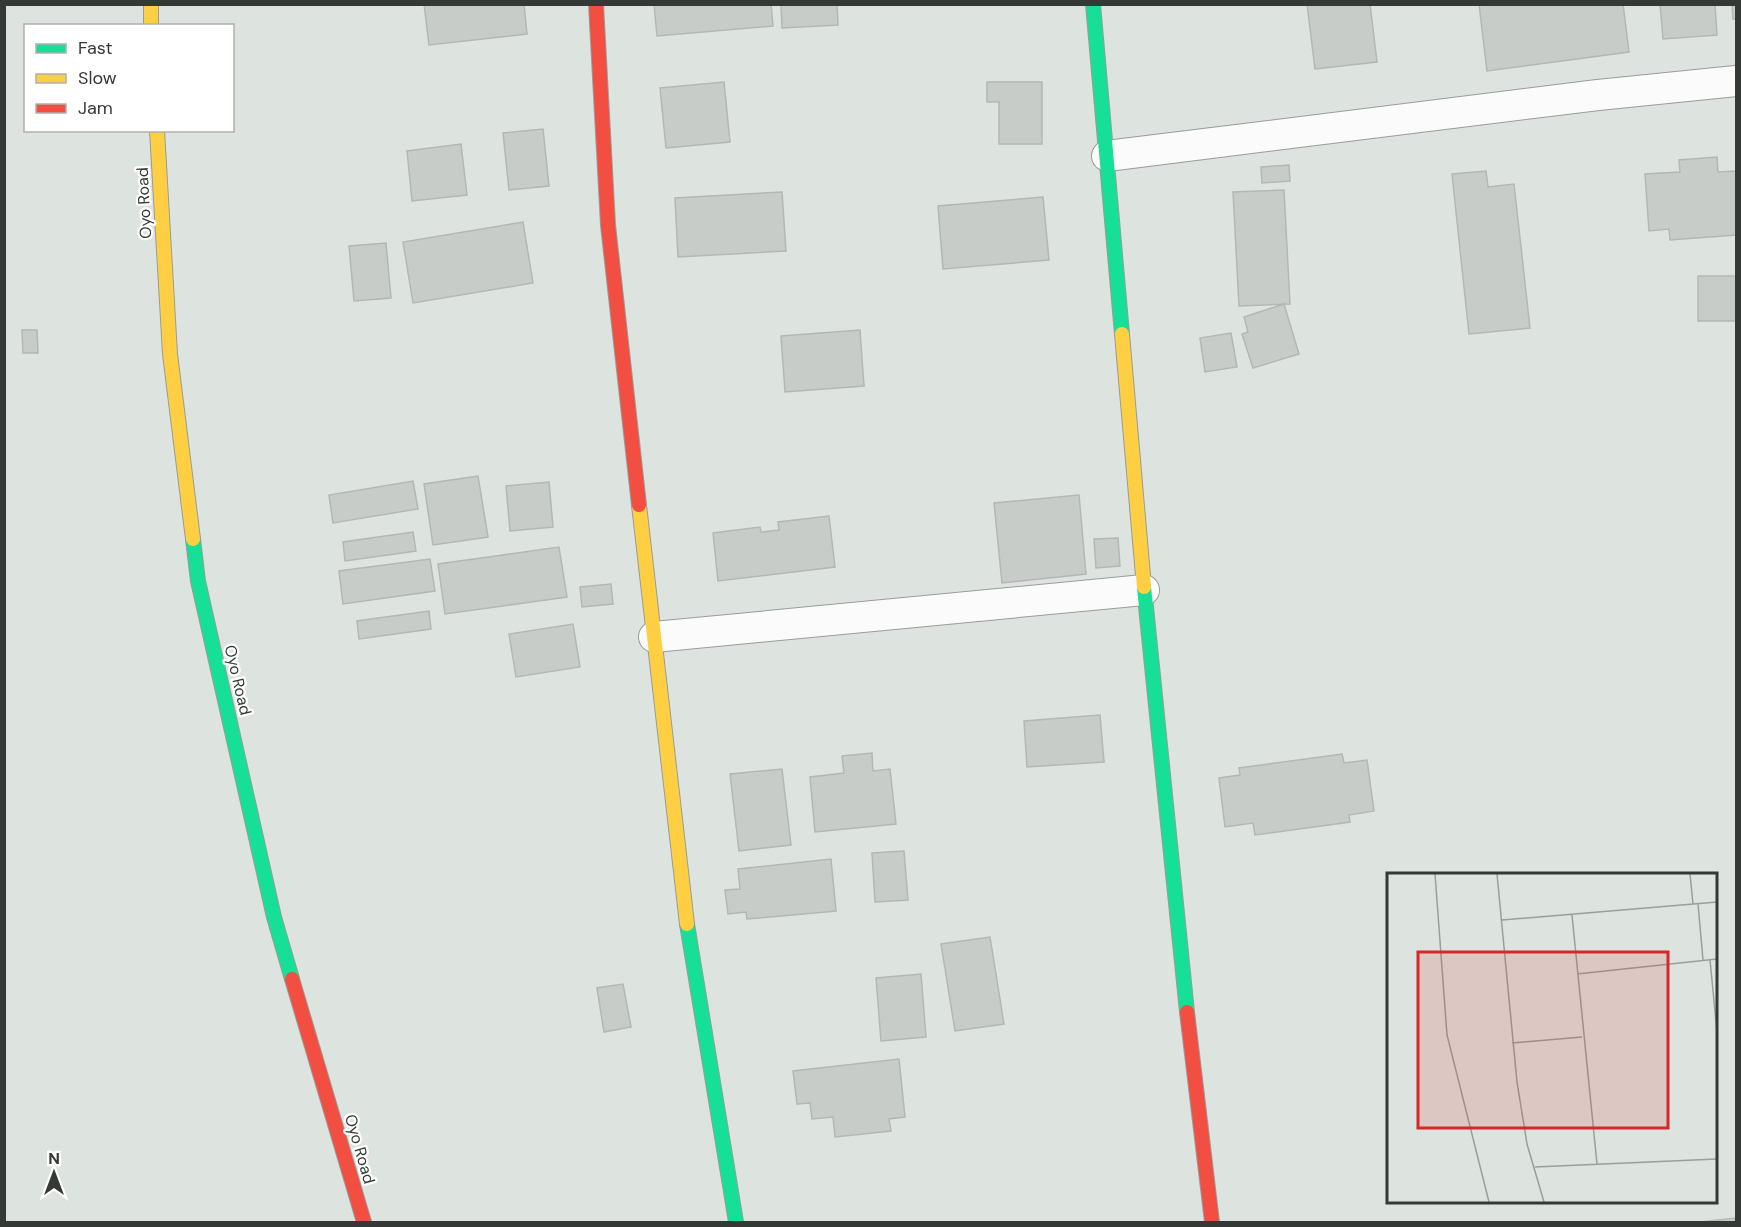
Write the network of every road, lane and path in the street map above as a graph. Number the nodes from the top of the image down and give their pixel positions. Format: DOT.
graph roads {
  1 [pos="151,4"];
  2 [pos="596,4"];
  3 [pos="1093,4"];
  4 [pos="151,24"];
  5 [pos="1737,81"];
  6 [pos="157,132"];
  7 [pos="1107,156"];
  8 [pos="1144,590"];
  9 [pos="654,636"];
  10 [pos="364,1222"];
  11 [pos="736,1222"];
  12 [pos="1212,1222"];
  1 -- 4 [label="main road"];
  2 -- 9 [label="main road"];
  3 -- 7 [label="main road"];
  5 -- 7 [label="street"];
  6 -- 10 [label="main road, Oyo Road"];
  7 -- 8 [label="main road"];
  8 -- 9 [label="street"];
  8 -- 12 [label="main road"];
  9 -- 11 [label="main road"];
}
